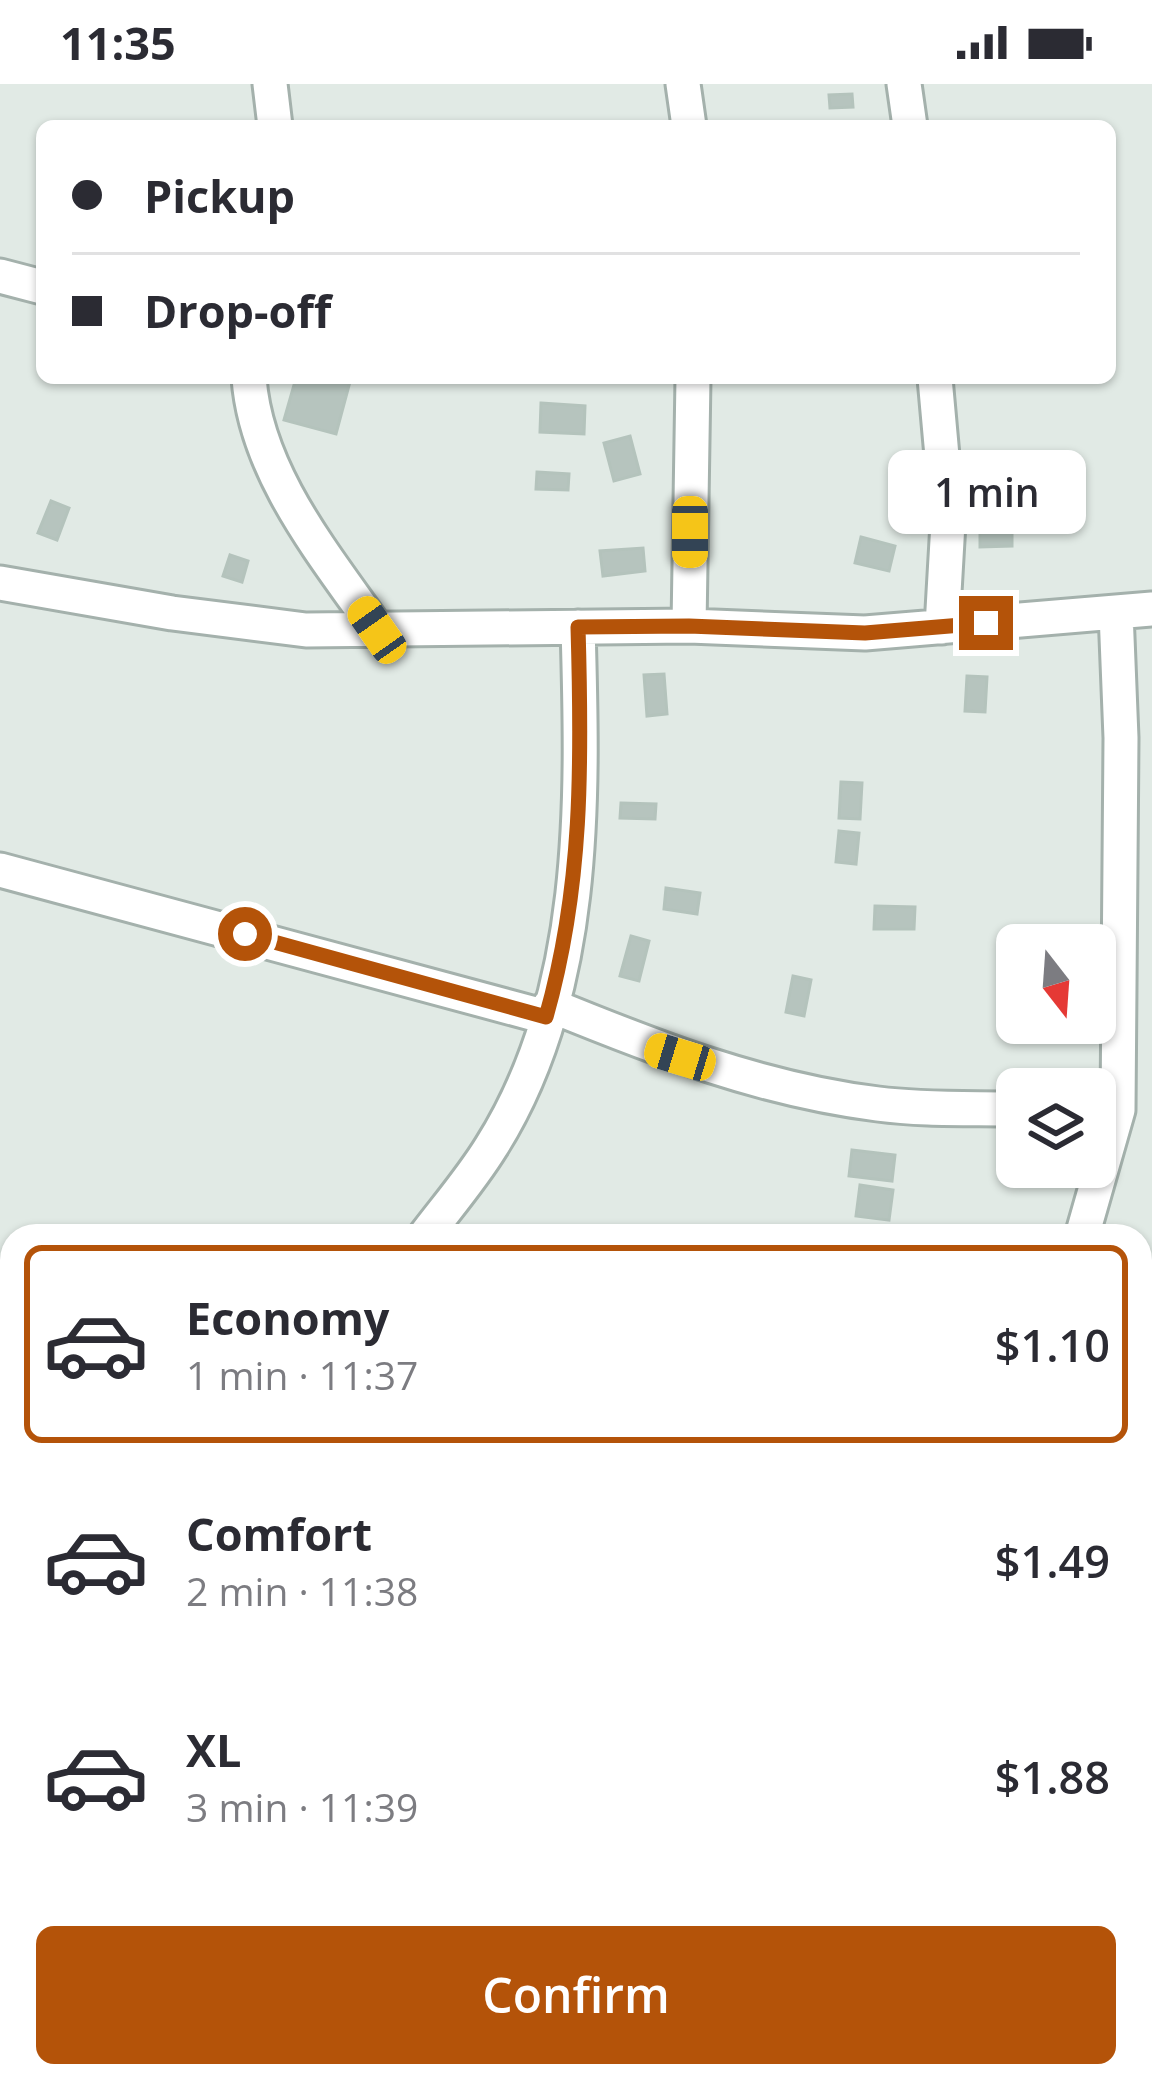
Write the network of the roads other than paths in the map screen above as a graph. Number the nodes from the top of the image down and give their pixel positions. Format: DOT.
graph roads {
  1 [pos="270,84"];
  2 [pos="683,84"];
  3 [pos="904,84"];
  4 [pos="274,120"];
  5 [pos="688,120"];
  6 [pos="909,120"];
  7 [pos="0,276"];
  8 [pos="36,285"];
  9 [pos="249,384"];
  10 [pos="693,384"];
  11 [pos="935,384"];
  12 [pos="0,583"];
  13 [pos="1152,609"];
  14 [pos="1116,612"];
  15 [pos="689,626"];
  16 [pos="578,627"];
  17 [pos="942,627"];
  18 [pos="377,630"];
  19 [pos="0,870"];
  20 [pos="548,1011"];
  21 [pos="996,1108"];
  22 [pos="1122,1111"];
  23 [pos="434,1224"];
  24 [pos="1086,1224"];
  1 -- 4 [label="street"];
  2 -- 5 [label="street"];
  3 -- 6 [label="street"];
  7 -- 8 [label="street"];
  9 -- 18 [label="street"];
  10 -- 15 [label="street"];
  11 -- 17 [label="street"];
  12 -- 18 [label="street"];
  13 -- 14 [label="street"];
  14 -- 17 [label="street"];
  14 -- 22 [label="street"];
  15 -- 16 [label="street"];
  15 -- 17 [label="street"];
  16 -- 18 [label="street"];
  16 -- 20 [label="street"];
  19 -- 20 [label="street"];
  20 -- 21 [label="street"];
  20 -- 23 [label="street"];
  22 -- 24 [label="street"];
}
